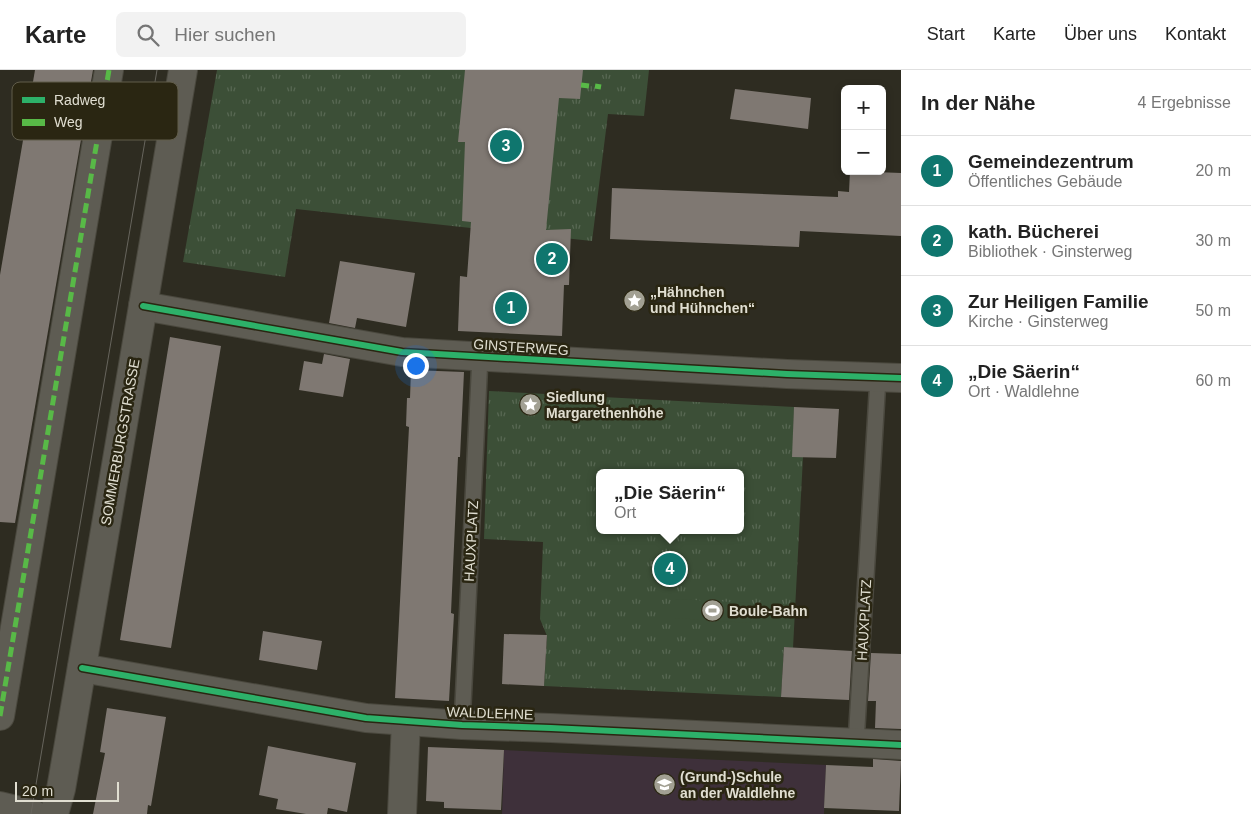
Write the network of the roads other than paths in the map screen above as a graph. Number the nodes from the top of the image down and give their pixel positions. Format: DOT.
graph roads {
  1 [pos="183,70"];
  2 [pos="178,100"];
  3 [pos="97,140"];
  4 [pos="171,140"];
  5 [pos="143,306"];
  6 [pos="480,357"];
  7 [pos="889,378"];
  8 [pos="82,668"];
  9 [pos="0,716"];
  10 [pos="406,721"];
  11 [pos="462,726"];
  12 [pos="856,742"];
  13 [pos="901,746"];
  14 [pos="0,806"];
  15 [pos="33,814"];
  16 [pos="54,814"];
  17 [pos="402,814"];
  1 -- 2 [label="street, SOMMERBURGSTRASSE"];
  3 -- 9 [label="street"];
  4 -- 5 [label="street, SOMMERBURGSTRASSE"];
  5 -- 6 [label="street, GINSTERWEG"];
  5 -- 8 [label="street, SOMMERBURGSTRASSE"];
  6 -- 7 [label="street, GINSTERWEG"];
  6 -- 11 [label="lane, HAUXPLATZ"];
  7 -- 12 [label="lane, HAUXPLATZ"];
  8 -- 10 [label="street, WALDLEHNE"];
  8 -- 16 [label="street, SOMMERBURGSTRASSE"];
  10 -- 11 [label="street, WALDLEHNE"];
  10 -- 17 [label="street"];
  11 -- 12 [label="street, WALDLEHNE"];
  12 -- 13 [label="street, WALDLEHNE"];
  14 -- 15 [label="street"];
}
